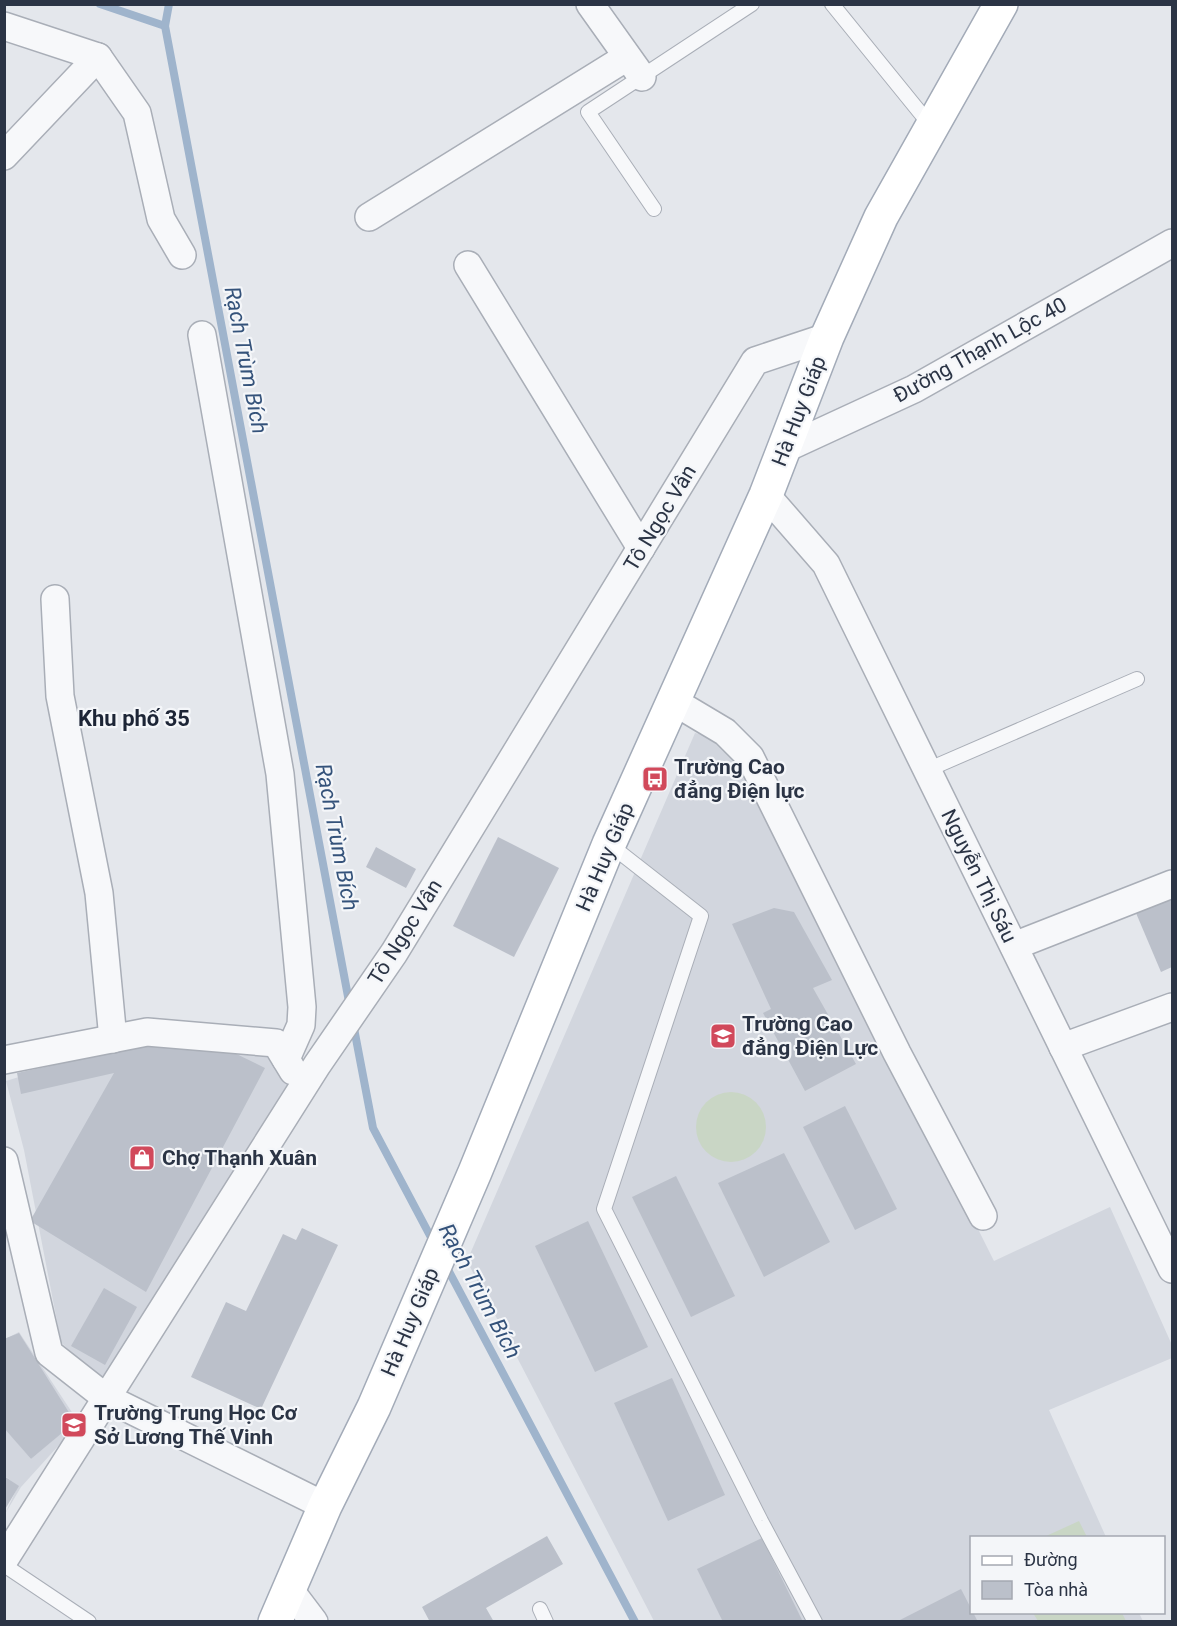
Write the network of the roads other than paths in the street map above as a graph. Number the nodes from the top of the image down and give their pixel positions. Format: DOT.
graph roads {
  1 [pos="590,4"];
  2 [pos="752,4"];
  3 [pos="832,4"];
  4 [pos="1001,4"];
  5 [pos="4,26"];
  6 [pos="98,57"];
  7 [pos="635,67"];
  8 [pos="932,128"];
  9 [pos="4,156"];
  10 [pos="654,209"];
  11 [pos="369,217"];
  12 [pos="1173,243"];
  13 [pos="182,255"];
  14 [pos="468,265"];
  15 [pos="202,335"];
  16 [pos="827,337"];
  17 [pos="784,449"];
  18 [pos="766,495"];
  19 [pos="641,548"];
  20 [pos="55,599"];
  21 [pos="1137,679"];
  22 [pos="673,701"];
  23 [pos="927,770"];
  24 [pos="609,844"];
  25 [pos="1173,884"];
  26 [pos="1014,946"];
  27 [pos="1173,1007"];
  28 [pos="113,1039"];
  29 [pos="1063,1047"];
  30 [pos="286,1059"];
  31 [pos="4,1060"];
  32 [pos="310,1076"];
  33 [pos="4,1161"];
  34 [pos="983,1216"];
  35 [pos="1173,1269"];
  36 [pos="105,1397"];
  37 [pos="325,1506"];
  38 [pos="4,1560"];
  39 [pos="4,1565"];
  40 [pos="289,1590"];
  41 [pos="89,1622"];
  42 [pos="274,1622"];
  43 [pos="314,1622"];
  44 [pos="815,1622"];
  1 -- 7 [label="street"];
  2 -- 7 [label="lane"];
  3 -- 8 [label="lane"];
  4 -- 8 [label="main road, Hà Huy Giáp"];
  5 -- 6 [label="street"];
  6 -- 9 [label="street"];
  6 -- 13 [label="street"];
  7 -- 10 [label="lane"];
  7 -- 11 [label="street"];
  8 -- 16 [label="main road, Hà Huy Giáp"];
  12 -- 17 [label="street, Đường Thạnh Lộc 40"];
  14 -- 19 [label="street"];
  15 -- 30 [label="street"];
  16 -- 17 [label="main road, Hà Huy Giáp"];
  16 -- 19 [label="street, Tô Ngọc Vân"];
  17 -- 18 [label="main road, Hà Huy Giáp"];
  18 -- 22 [label="main road, Hà Huy Giáp"];
  18 -- 23 [label="street, Nguyễn Thị Sáu"];
  19 -- 32 [label="street, Tô Ngọc Vân"];
  20 -- 28 [label="street"];
  21 -- 23 [label="lane"];
  22 -- 24 [label="main road, Hà Huy Giáp"];
  22 -- 34 [label="street"];
  23 -- 26 [label="street, Nguyễn Thị Sáu"];
  24 -- 37 [label="main road, Hà Huy Giáp"];
  24 -- 44 [label="lane"];
  25 -- 26 [label="street"];
  26 -- 29 [label="street, Nguyễn Thị Sáu"];
  27 -- 29 [label="street"];
  28 -- 30 [label="street"];
  28 -- 31 [label="street"];
  29 -- 35 [label="street, Nguyễn Thị Sáu"];
  30 -- 32 [label="street"];
  32 -- 36 [label="street, Tô Ngọc Vân"];
  33 -- 36 [label="street"];
  36 -- 37 [label="street"];
  36 -- 38 [label="street, Tô Ngọc Vân"];
  37 -- 40 [label="main road, Hà Huy Giáp"];
  39 -- 41 [label="lane"];
  40 -- 42 [label="main road, Hà Huy Giáp"];
  40 -- 43 [label="street"];
}
